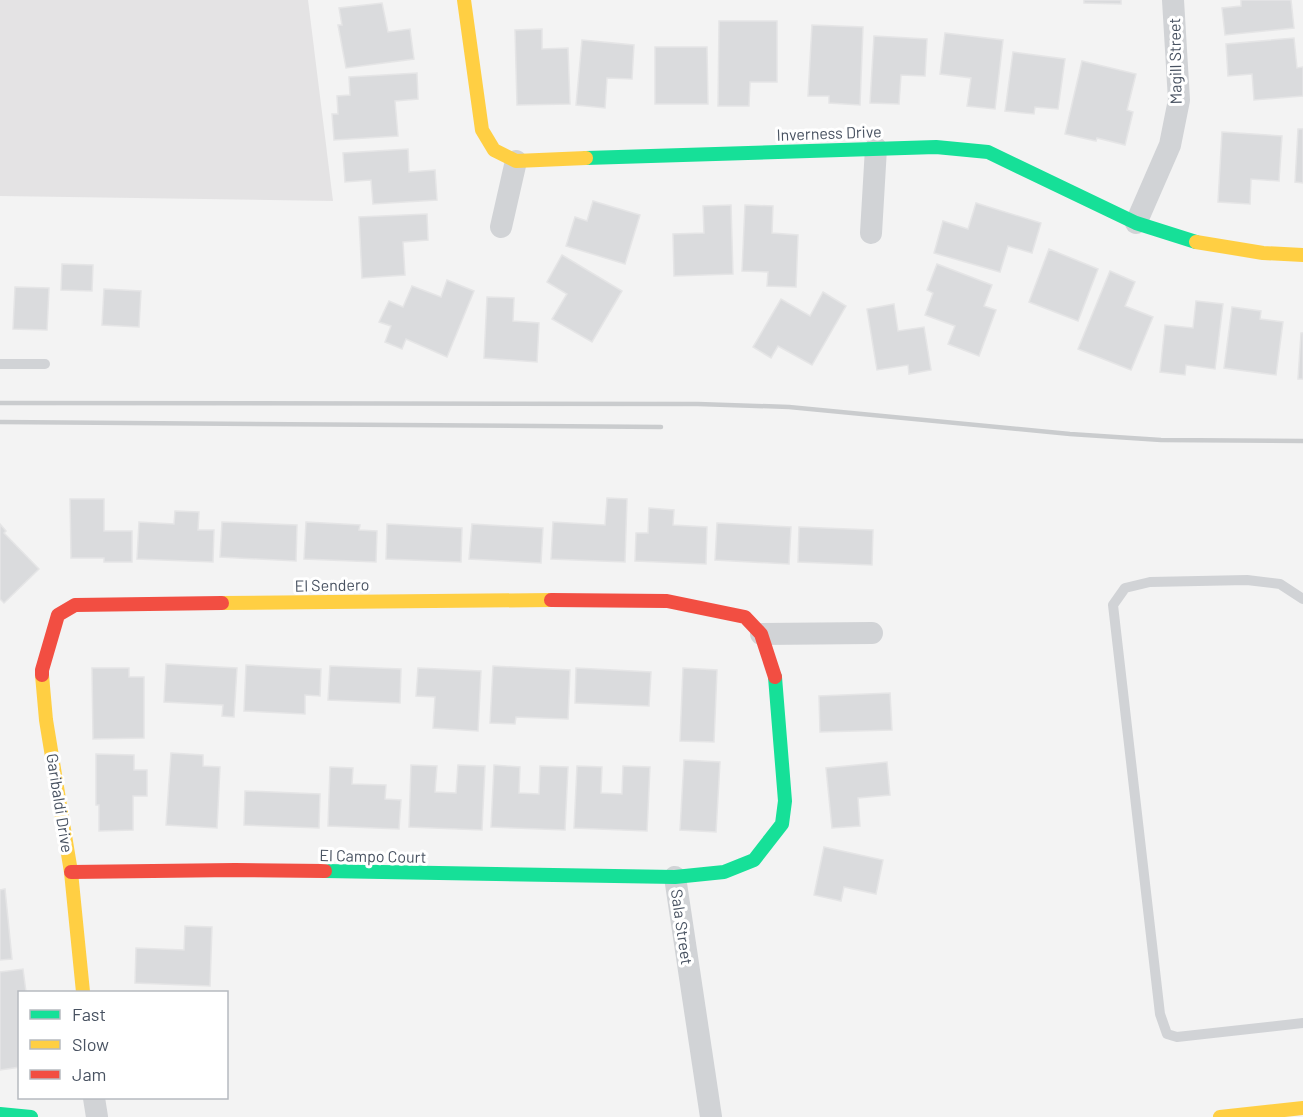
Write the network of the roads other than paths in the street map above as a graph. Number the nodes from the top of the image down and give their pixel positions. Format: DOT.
graph roads {
  1 [pos="464,0"];
  2 [pos="1173,0"];
  3 [pos="876,148"];
  4 [pos="516,161"];
  5 [pos="1136,223"];
  6 [pos="501,227"];
  7 [pos="870,233"];
  8 [pos="1303,255"];
  9 [pos="0,364"];
  10 [pos="45,364"];
  11 [pos="1303,599"];
  12 [pos="58,615"];
  13 [pos="872,633"];
  14 [pos="761,634"];
  15 [pos="71,872"];
  16 [pos="675,877"];
  17 [pos="83,991"];
  18 [pos="1303,1023"];
  19 [pos="94,1099"];
  20 [pos="1303,1108"];
  21 [pos="0,1114"];
  22 [pos="31,1117"];
  23 [pos="97,1117"];
  24 [pos="711,1117"];
  25 [pos="1220,1117"];
  1 -- 4 [label="street"];
  2 -- 5 [label="street, Magill Street"];
  3 -- 4 [label="street, Inverness Drive"];
  3 -- 5 [label="street, Inverness Drive"];
  3 -- 7 [label="street"];
  4 -- 6 [label="street"];
  5 -- 8 [label="street, Inverness Drive"];
  9 -- 10 [label="lane"];
  11 -- 18 [label="lane"];
  12 -- 14 [label="street, El Sendero"];
  12 -- 15 [label="street, Garibaldi Drive"];
  13 -- 14 [label="street"];
  14 -- 16 [label="street, Sala Street"];
  15 -- 16 [label="street, El Campo Court"];
  15 -- 17 [label="street, Garibaldi Drive"];
  16 -- 24 [label="street, Sala Street"];
  19 -- 23 [label="street"];
  20 -- 25 [label="street"];
  21 -- 22 [label="street"];
}
